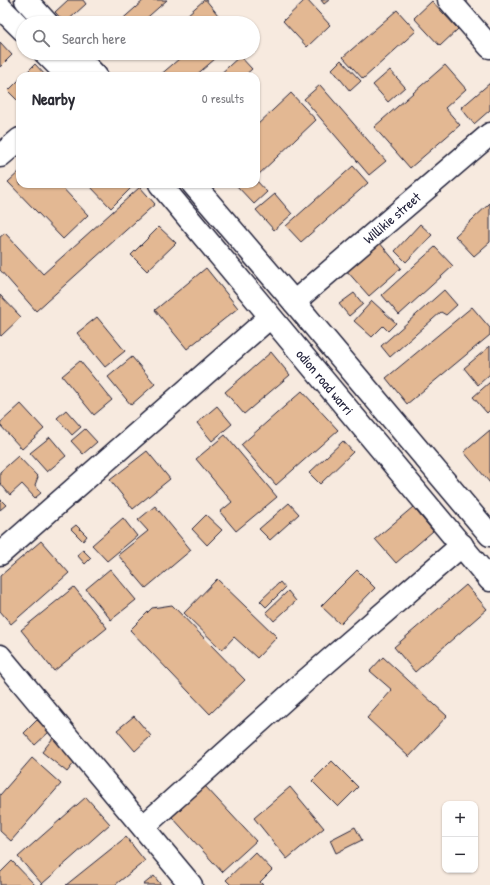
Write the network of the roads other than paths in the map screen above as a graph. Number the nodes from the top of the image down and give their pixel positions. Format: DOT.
graph roads {
  1 [pos="26,0"];
  2 [pos="449,0"];
  3 [pos="0,7"];
  4 [pos="41,16"];
  5 [pos="16,23"];
  6 [pos="490,47"];
  7 [pos="52,60"];
  8 [pos="81,60"];
  9 [pos="64,72"];
  10 [pos="92,72"];
  11 [pos="490,134"];
  12 [pos="16,142"];
  13 [pos="0,156"];
  14 [pos="163,188"];
  15 [pos="196,188"];
  16 [pos="294,302"];
  17 [pos="270,317"];
  18 [pos="490,535"];
  19 [pos="462,545"];
  20 [pos="0,554"];
  21 [pos="490,580"];
  22 [pos="0,656"];
  23 [pos="143,827"];
  24 [pos="191,885"];
  1 -- 4 [label="street"];
  2 -- 6 [label="street"];
  3 -- 5 [label="street"];
  7 -- 9 [label="street"];
  8 -- 10 [label="street"];
  11 -- 16 [label="street, Willikie street"];
  12 -- 13 [label="street"];
  14 -- 17 [label="street, odion road warri"];
  15 -- 16 [label="street, odion road warri"];
  16 -- 18 [label="street, odion road warri"];
  17 -- 19 [label="street, odion road warri"];
  17 -- 20 [label="street"];
  19 -- 21 [label="street, odion road warri"];
  19 -- 23 [label="street"];
  22 -- 23 [label="street"];
  23 -- 24 [label="street"];
}
